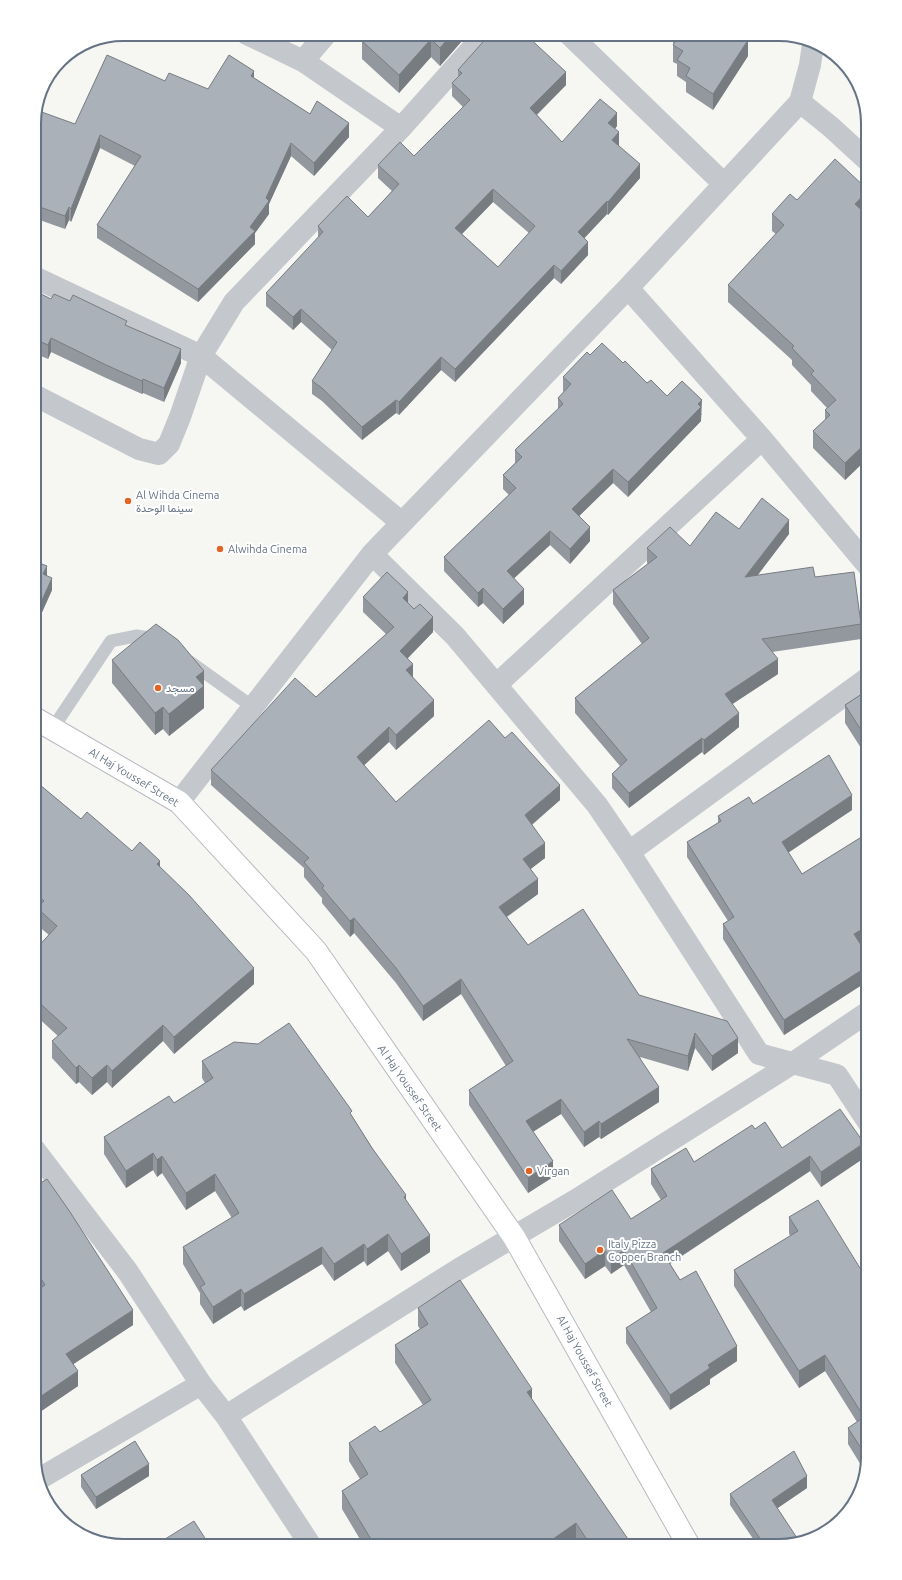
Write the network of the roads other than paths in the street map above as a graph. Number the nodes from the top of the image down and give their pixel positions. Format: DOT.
graph roads {
  1 [pos="262,41"];
  2 [pos="320,41"];
  3 [pos="479,41"];
  4 [pos="576,41"];
  5 [pos="812,48"];
  6 [pos="303,61"];
  7 [pos="800,102"];
  8 [pos="401,128"];
  9 [pos="861,154"];
  10 [pos="724,184"];
  11 [pos="41,280"];
  12 [pos="628,288"];
  13 [pos="201,356"];
  14 [pos="41,399"];
  15 [pos="762,439"];
  16 [pos="402,522"];
  17 [pos="372,554"];
  18 [pos="861,558"];
  19 [pos="170,648"];
  20 [pos="183,657"];
  21 [pos="861,683"];
  22 [pos="496,685"];
  23 [pos="253,707"];
  24 [pos="41,722"];
  25 [pos="53,728"];
  26 [pos="179,802"];
  27 [pos="629,852"];
  28 [pos="861,1017"];
  29 [pos="793,1063"];
  30 [pos="861,1111"];
  31 [pos="41,1158"];
  32 [pos="514,1237"];
  33 [pos="201,1384"];
  34 [pos="226,1416"];
  35 [pos="44,1476"];
  36 [pos="306,1539"];
  37 [pos="685,1539"];
  1 -- 6 [label="street"];
  2 -- 6 [label="street"];
  3 -- 8 [label="street"];
  4 -- 10 [label="street"];
  5 -- 7 [label="street"];
  6 -- 8 [label="street"];
  7 -- 9 [label="street"];
  7 -- 10 [label="street"];
  8 -- 13 [label="street"];
  10 -- 12 [label="street"];
  11 -- 13 [label="street"];
  12 -- 15 [label="street"];
  12 -- 16 [label="street"];
  13 -- 14 [label="street"];
  13 -- 16 [label="street"];
  15 -- 18 [label="street"];
  15 -- 22 [label="street"];
  16 -- 17 [label="street"];
  17 -- 22 [label="street"];
  17 -- 23 [label="street"];
  19 -- 25 [label="lane"];
  20 -- 23 [label="lane"];
  21 -- 27 [label="street"];
  22 -- 27 [label="street"];
  23 -- 26 [label="street"];
  24 -- 25 [label="main road, Al Haj Youssef Street"];
  25 -- 26 [label="main road, Al Haj Youssef Street"];
  26 -- 32 [label="main road, Al Haj Youssef Street"];
  27 -- 29 [label="street"];
  28 -- 29 [label="street"];
  29 -- 30 [label="street"];
  29 -- 32 [label="street"];
  31 -- 33 [label="street"];
  32 -- 34 [label="street"];
  32 -- 37 [label="main road, Al Haj Youssef Street"];
  33 -- 34 [label="street"];
  33 -- 35 [label="street"];
  34 -- 36 [label="street"];
}
